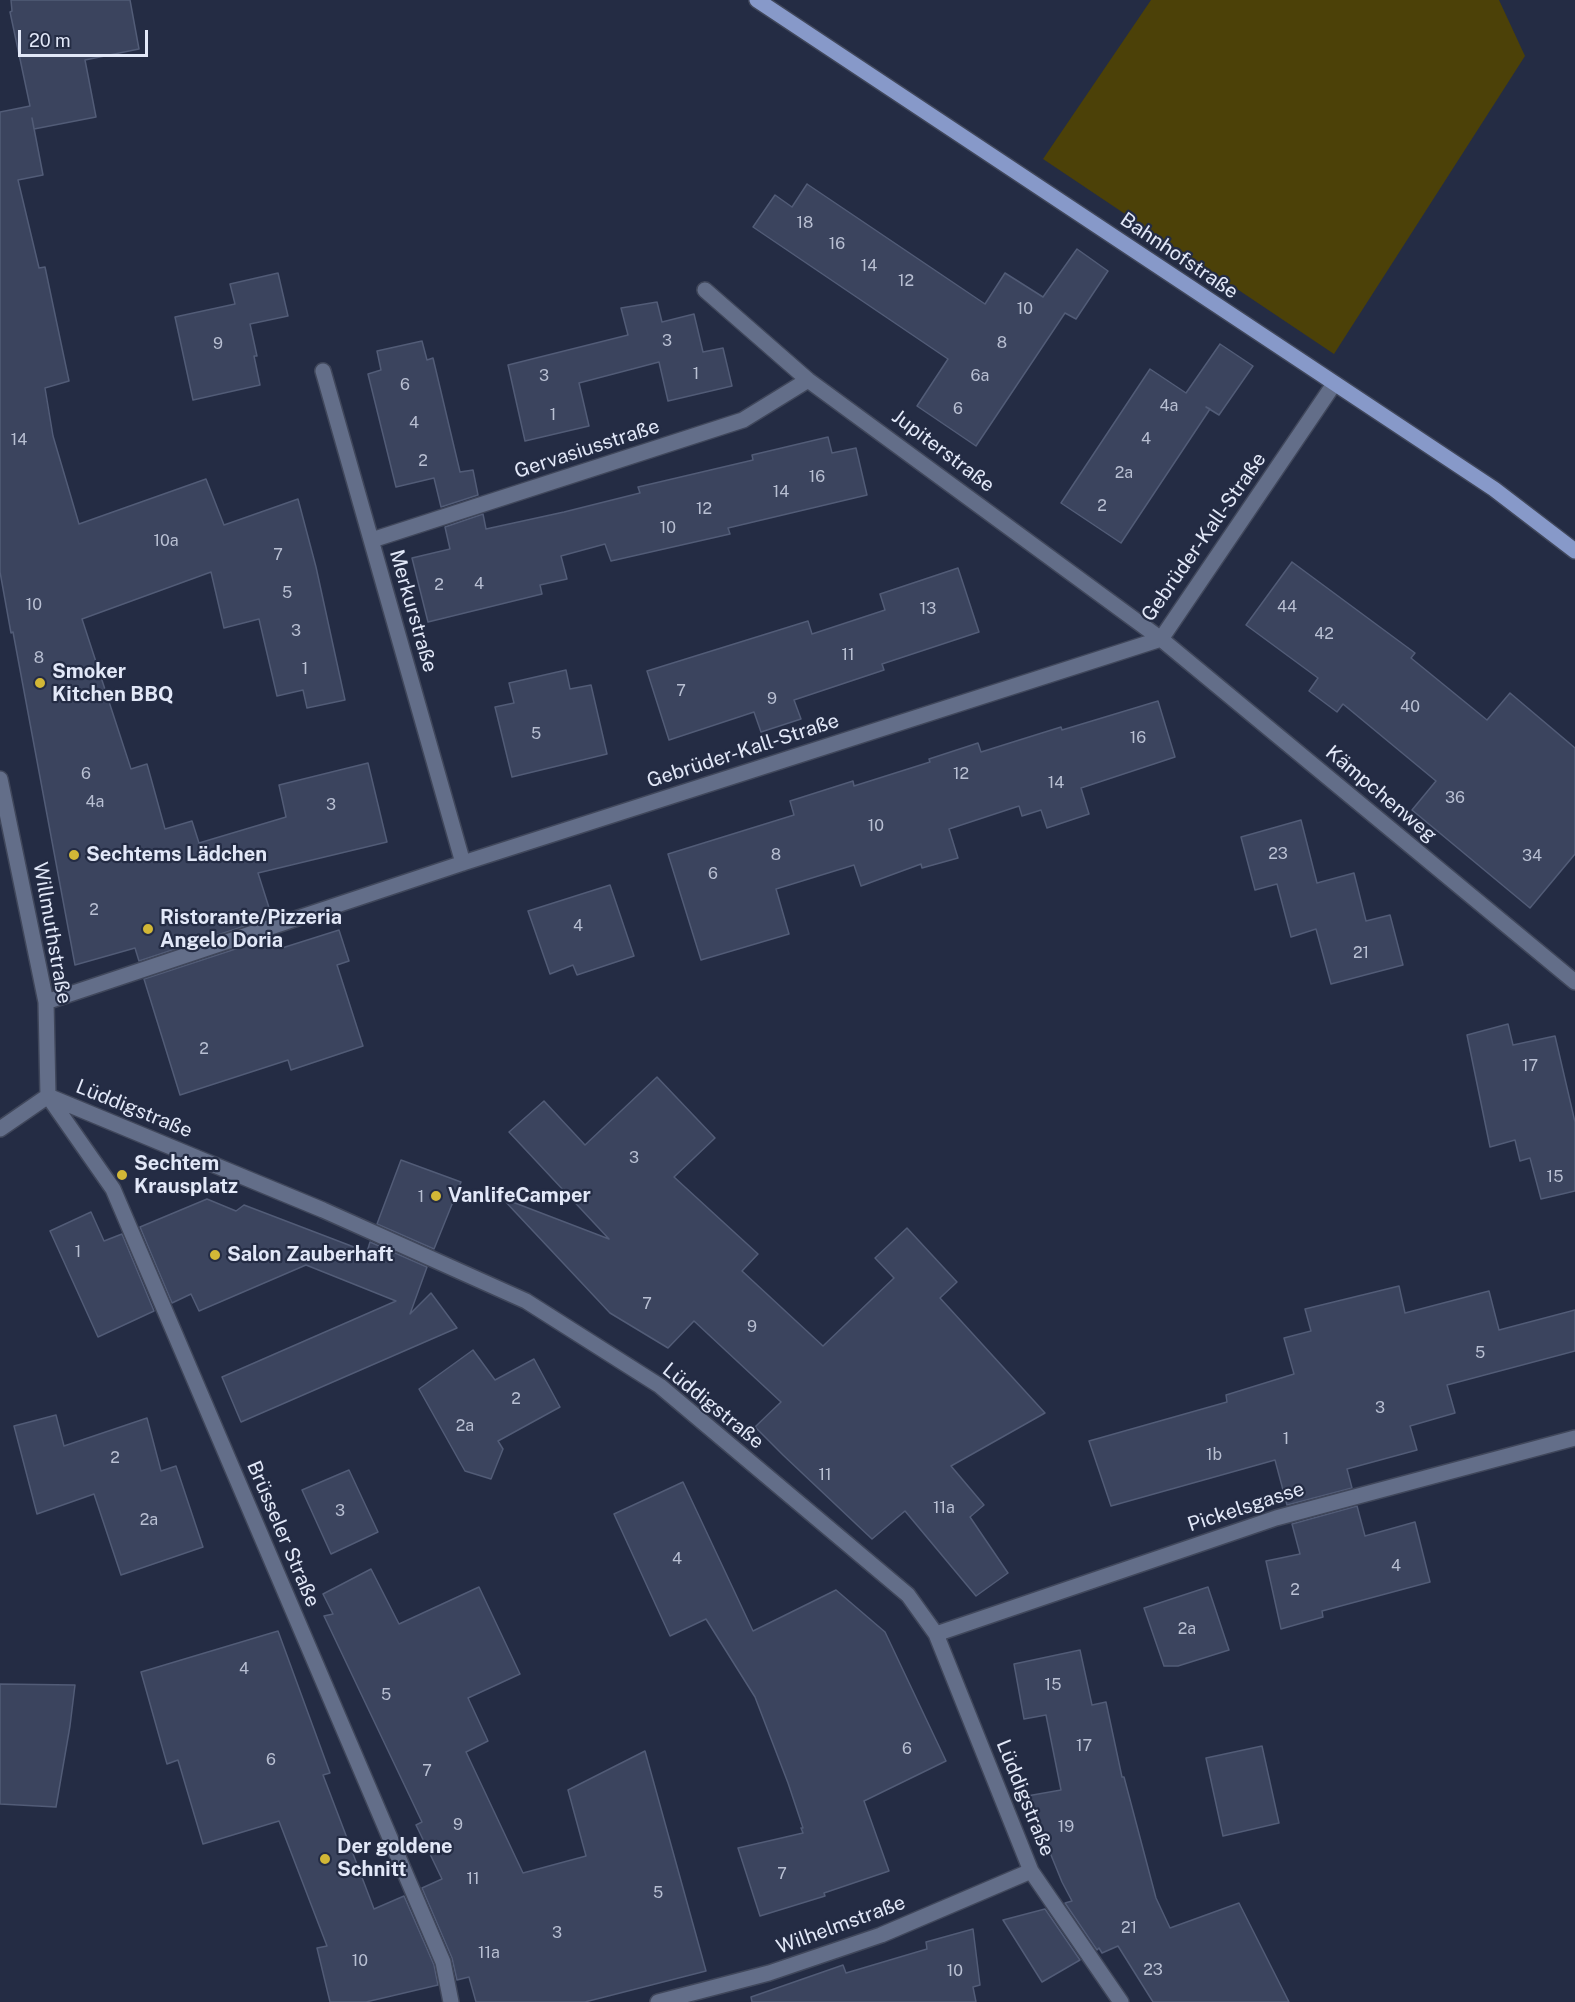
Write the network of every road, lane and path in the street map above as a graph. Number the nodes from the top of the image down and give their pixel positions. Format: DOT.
graph roads {
  1 [pos="757,0"];
  2 [pos="705,290"];
  3 [pos="323,371"];
  4 [pos="808,380"];
  5 [pos="1334,384"];
  6 [pos="372,540"];
  7 [pos="1575,551"];
  8 [pos="1161,639"];
  9 [pos="0,779"];
  10 [pos="463,863"];
  11 [pos="1575,982"];
  12 [pos="46,1002"];
  13 [pos="48,1096"];
  14 [pos="0,1129"];
  15 [pos="1575,1438"];
  16 [pos="936,1634"];
  17 [pos="1031,1871"];
  18 [pos="452,2002"];
  19 [pos="658,2002"];
  20 [pos="1121,2002"];
  1 -- 5 [label="main road, Bahnhofstraße"];
  2 -- 4 [label="street, Jupiterstraße"];
  3 -- 6 [label="street, Merkurstraße"];
  4 -- 6 [label="street, Gervasiusstraße"];
  4 -- 8 [label="street, Jupiterstraße"];
  5 -- 7 [label="main road, Bahnhofstraße"];
  5 -- 8 [label="street, Gebrüder-Kall-Straße"];
  6 -- 10 [label="street, Merkurstraße"];
  8 -- 10 [label="street, Gebrüder-Kall-Straße"];
  8 -- 11 [label="street, Kämpchenweg"];
  9 -- 12 [label="street, Willmuthstraße"];
  10 -- 12 [label="street, Gebrüder-Kall-Straße"];
  12 -- 13 [label="street, Willmuthstraße"];
  13 -- 14 [label="street"];
  13 -- 16 [label="street, Lüddigstraße"];
  13 -- 18 [label="street, Brüsseler Straße"];
  15 -- 16 [label="street, Pickelsgasse"];
  16 -- 17 [label="street, Lüddigstraße"];
  17 -- 19 [label="street, Wilhelmstraße"];
  17 -- 20 [label="street, Lüddigstraße"];
}
